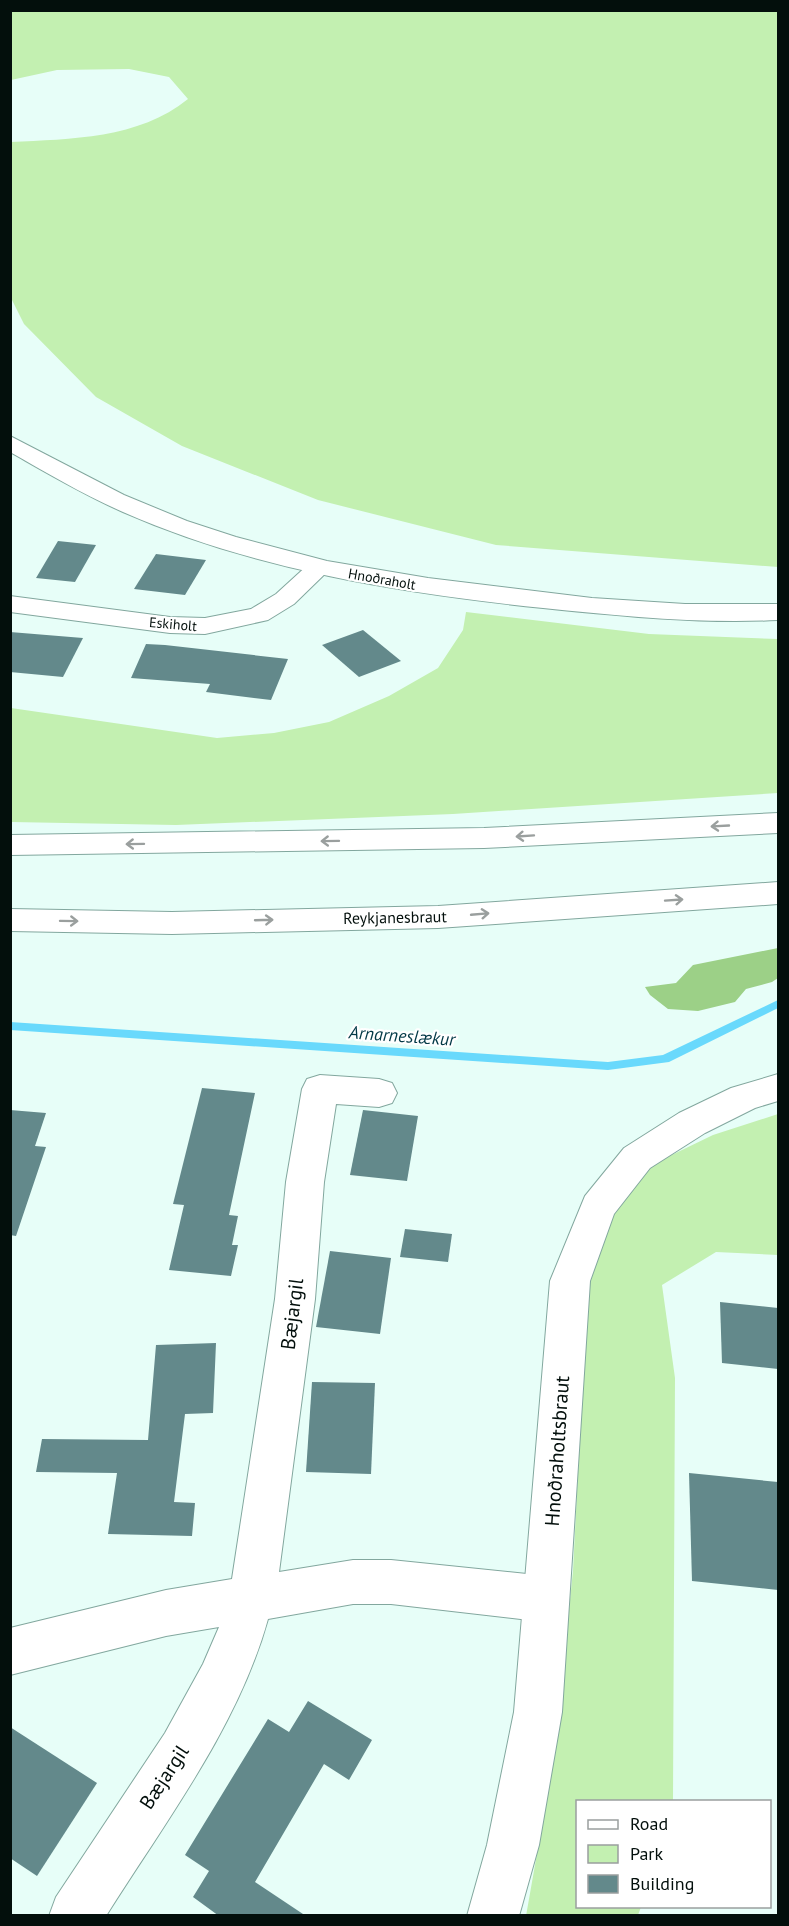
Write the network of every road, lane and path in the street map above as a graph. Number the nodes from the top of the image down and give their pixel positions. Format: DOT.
graph roads {
  1 [pos="10,443"];
  2 [pos="319,568"];
  3 [pos="10,604"];
  4 [pos="778,612"];
  5 [pos="778,823"];
  6 [pos="10,845"];
  7 [pos="778,893"];
  8 [pos="10,920"];
  9 [pos="778,1088"];
  10 [pos="379,1093"];
  11 [pos="251,1597"];
  12 [pos="546,1599"];
  13 [pos="10,1652"];
  14 [pos="75,1916"];
  15 [pos="493,1916"];
  1 -- 2 [label="main road, Hnoðraholt"];
  2 -- 3 [label="main road, Eskiholt"];
  2 -- 4 [label="main road, Hnoðraholt"];
  5 -- 6 [label="main road, one-way"];
  8 -- 7 [label="main road, Reykjanesbraut, one-way"];
  9 -- 12 [label="main road, Hnoðraholtsbraut"];
  10 -- 11 [label="main road, Bæjargil"];
  11 -- 12 [label="main road"];
  11 -- 13 [label="main road"];
  11 -- 14 [label="main road, Bæjargil"];
  12 -- 15 [label="main road, Hnoðraholtsbraut"];
}
